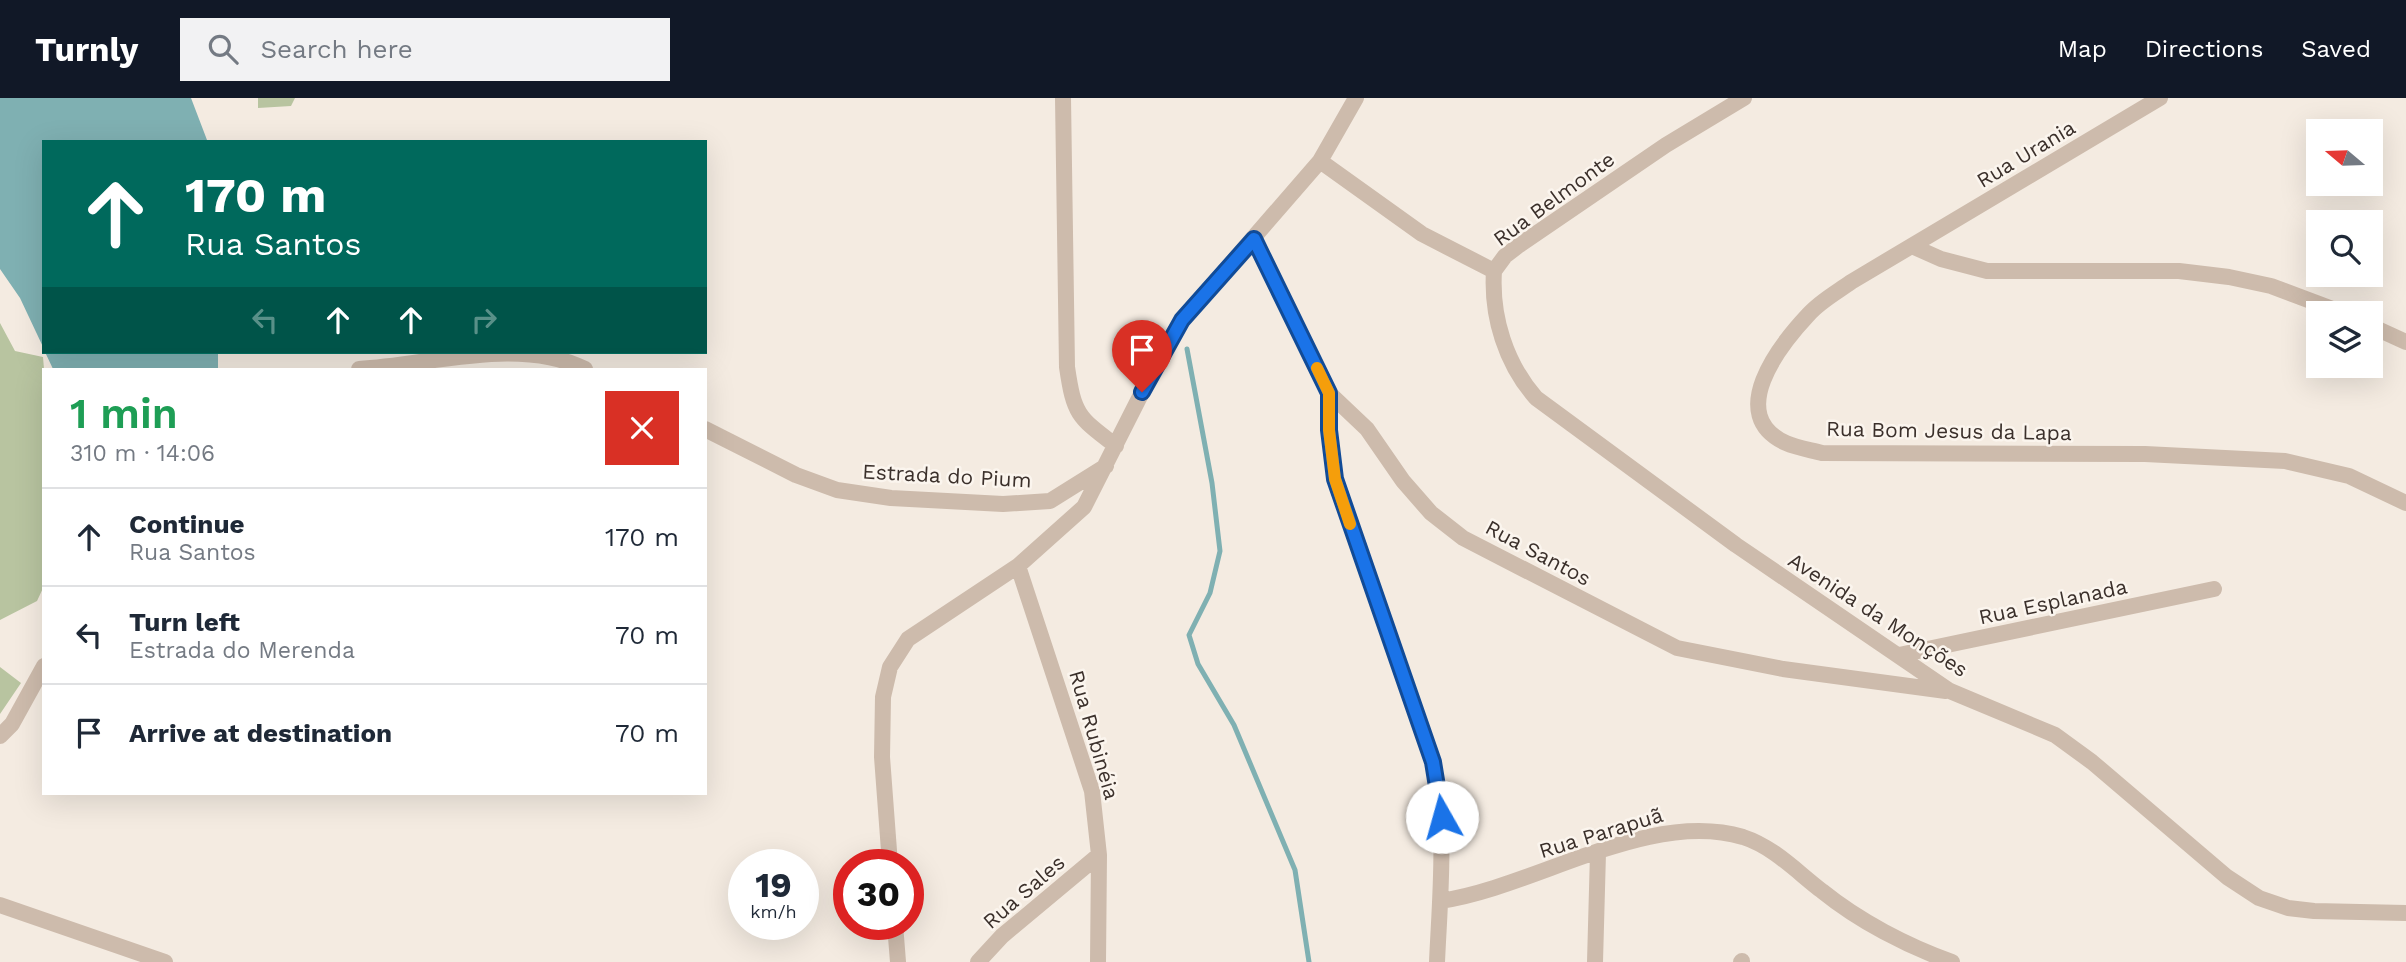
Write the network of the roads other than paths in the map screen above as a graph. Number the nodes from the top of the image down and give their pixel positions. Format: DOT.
graph roads {
  1 [pos="1063,98"];
  2 [pos="1356,98"];
  3 [pos="1744,98"];
  4 [pos="2160,98"];
  5 [pos="1320,161"];
  6 [pos="1254,239"];
  7 [pos="1914,247"];
  8 [pos="1494,271"];
  9 [pos="2311,301"];
  10 [pos="2383,331"];
  11 [pos="2406,342"];
  12 [pos="503,354"];
  13 [pos="522,354"];
  14 [pos="369,368"];
  15 [pos="583,368"];
  16 [pos="1329,393"];
  17 [pos="707,430"];
  18 [pos="1116,446"];
  19 [pos="1106,466"];
  20 [pos="1050,501"];
  21 [pos="2406,503"];
  22 [pos="1067,523"];
  23 [pos="1018,566"];
  24 [pos="2214,589"];
  25 [pos="1899,655"];
  26 [pos="42,670"];
  27 [pos="1950,691"];
  28 [pos="0,736"];
  29 [pos="889,849"];
  30 [pos="1598,853"];
  31 [pos="1099,855"];
  32 [pos="1440,901"];
  33 [pos="0,905"];
  34 [pos="2406,913"];
  35 [pos="896,940"];
  36 [pos="153,961"];
  37 [pos="898,962"];
  38 [pos="978,962"];
  39 [pos="1098,962"];
  40 [pos="1437,962"];
  41 [pos="1595,962"];
  42 [pos="1952,962"];
  1 -- 18 [label="street"];
  2 -- 5 [label="street"];
  3 -- 8 [label="street, Rua Belmonte"];
  4 -- 7 [label="street, Rua Urania"];
  5 -- 6 [label="street"];
  5 -- 8 [label="street, Rua Belmonte"];
  6 -- 16 [label="street, Rua Santos"];
  6 -- 18 [label="street"];
  7 -- 9 [label="street"];
  7 -- 21 [label="street, Rua Bom Jesus da Lapa"];
  8 -- 25 [label="street, Avenida da Monções"];
  10 -- 11 [label="street"];
  12 -- 14 [label="street"];
  13 -- 15 [label="street"];
  16 -- 27 [label="street, Rua Santos"];
  16 -- 32 [label="street"];
  17 -- 20 [label="street, Estrada do Pium"];
  18 -- 19 [label="street"];
  19 -- 20 [label="street, Estrada do Pium"];
  19 -- 22 [label="street"];
  20 -- 22 [label="street"];
  22 -- 23 [label="street"];
  23 -- 29 [label="street"];
  23 -- 31 [label="street, Rua Rubinéia"];
  24 -- 25 [label="street, Rua Esplanada"];
  25 -- 27 [label="street, Avenida da Monções"];
  26 -- 28 [label="street"];
  27 -- 34 [label="street, Avenida da Monções"];
  30 -- 32 [label="street, Rua Parapuã"];
  30 -- 41 [label="street"];
  30 -- 42 [label="street, Rua Parapuã"];
  31 -- 38 [label="street, Rua Sales"];
  31 -- 39 [label="street, Rua Rubinéia"];
  32 -- 40 [label="street"];
  33 -- 36 [label="street"];
  35 -- 37 [label="street"];
}
